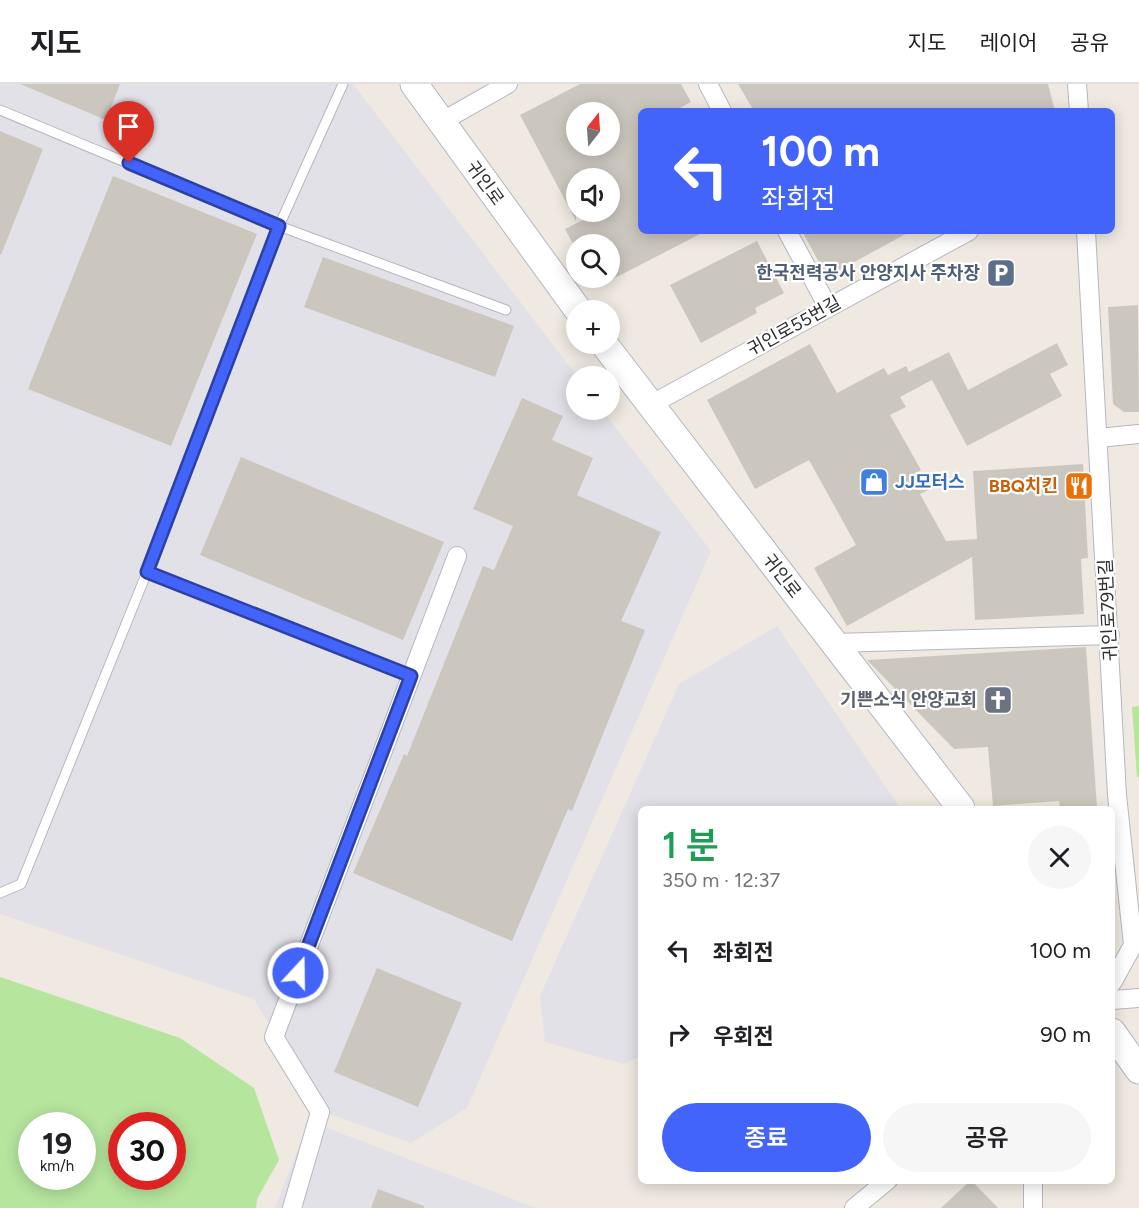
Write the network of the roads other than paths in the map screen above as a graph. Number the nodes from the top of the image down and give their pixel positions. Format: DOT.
graph roads {
  1 [pos="343,84"];
  2 [pos="414,84"];
  3 [pos="508,84"];
  4 [pos="708,84"];
  5 [pos="1077,84"];
  6 [pos="720,108"];
  7 [pos="1079,108"];
  8 [pos="0,110"];
  9 [pos="441,122"];
  10 [pos="279,226"];
  11 [pos="789,234"];
  12 [pos="963,234"];
  13 [pos="1086,234"];
  14 [pos="571,300"];
  15 [pos="828,307"];
  16 [pos="506,310"];
  17 [pos="612,354"];
  18 [pos="652,404"];
  19 [pos="1139,434"];
  20 [pos="1098,438"];
  21 [pos="456,556"];
  22 [pos="147,572"];
  23 [pos="1110,635"];
  24 [pos="834,643"];
  25 [pos="411,676"];
  26 [pos="959,806"];
  27 [pos="0,893"];
  28 [pos="1115,978"];
  29 [pos="1139,998"];
  30 [pos="1115,1000"];
  31 [pos="1115,1036"];
  32 [pos="1139,1071"];
  33 [pos="883,1184"];
  34 [pos="1033,1184"];
  35 [pos="292,1208"];
  36 [pos="854,1208"];
  37 [pos="1033,1208"];
  1 -- 10 [label="lane"];
  2 -- 9 [label="street, 귀인로"];
  3 -- 9 [label="street"];
  4 -- 6 [label="street"];
  5 -- 7 [label="street"];
  8 -- 10 [label="lane"];
  9 -- 14 [label="street, 귀인로"];
  10 -- 16 [label="lane"];
  10 -- 22 [label="lane"];
  11 -- 15 [label="street"];
  12 -- 15 [label="street, 귀인로55번길"];
  13 -- 20 [label="street, 귀인로79번길"];
  15 -- 18 [label="street, 귀인로55번길"];
  17 -- 18 [label="street, 귀인로"];
  18 -- 24 [label="street, 귀인로"];
  19 -- 20 [label="street"];
  20 -- 23 [label="street, 귀인로79번길"];
  21 -- 25 [label="street"];
  22 -- 25 [label="lane"];
  22 -- 27 [label="lane"];
  23 -- 24 [label="street"];
  23 -- 28 [label="street, 귀인로79번길"];
  24 -- 26 [label="street, 귀인로"];
  25 -- 35 [label="street"];
  29 -- 30 [label="street"];
  31 -- 32 [label="street"];
  33 -- 36 [label="street"];
  34 -- 37 [label="street"];
}
